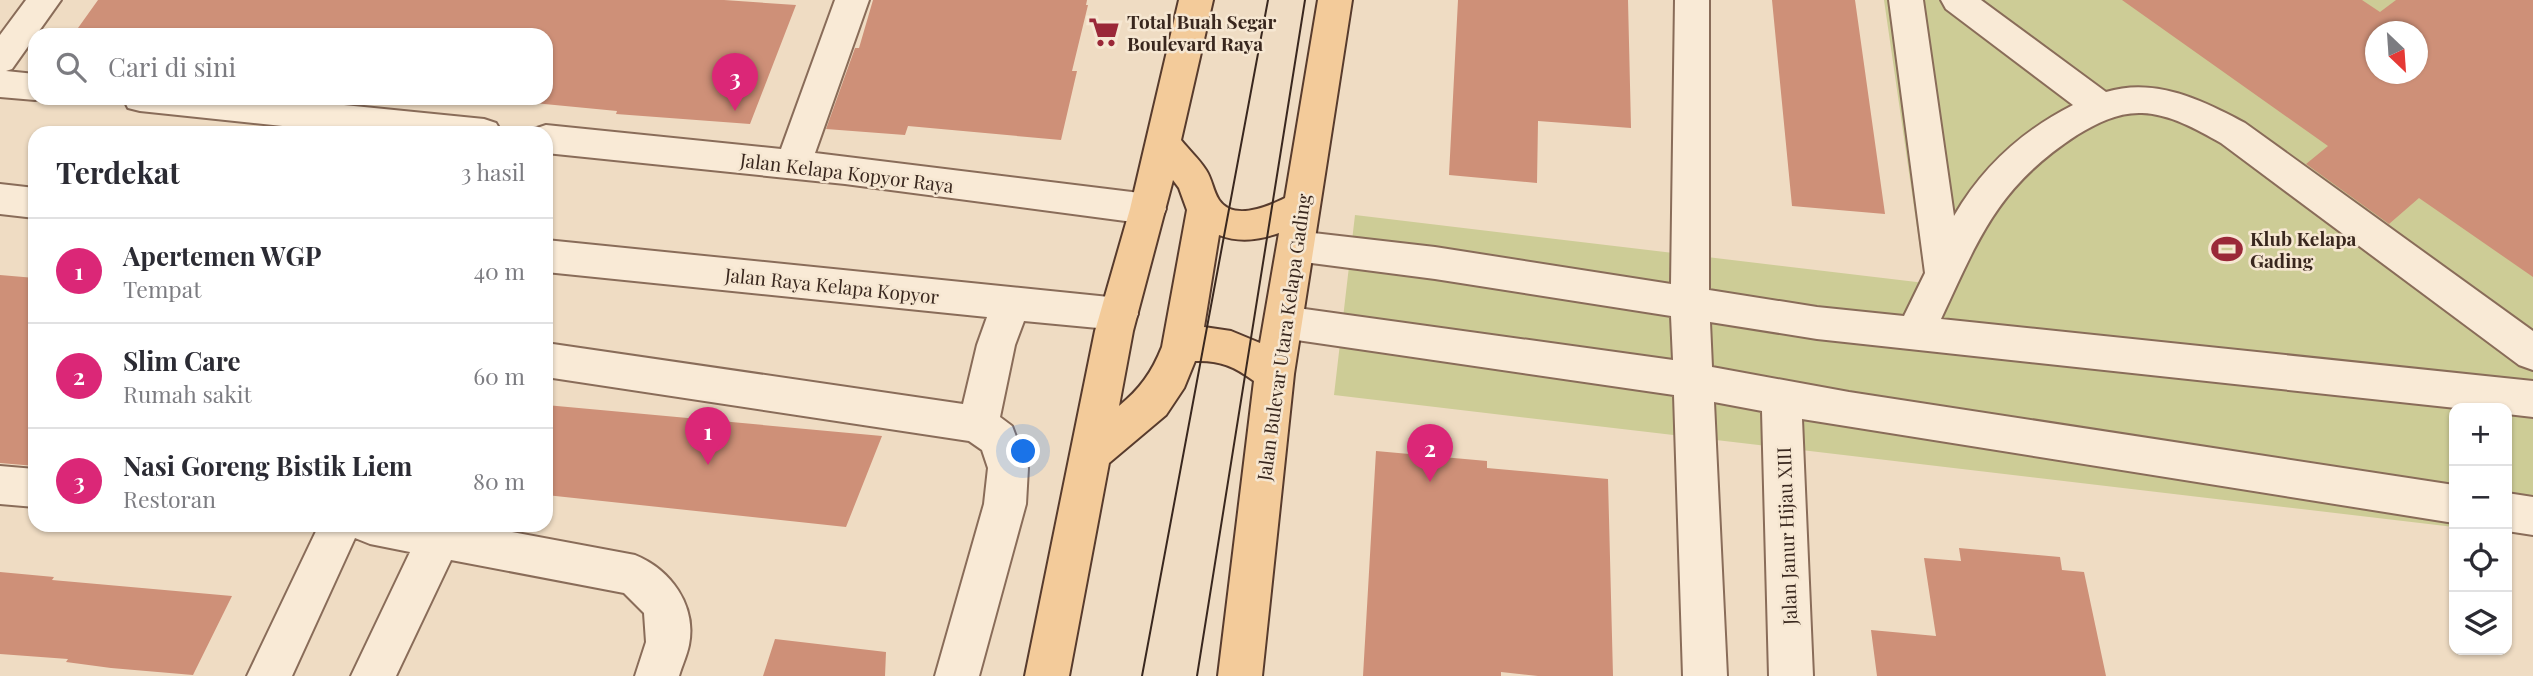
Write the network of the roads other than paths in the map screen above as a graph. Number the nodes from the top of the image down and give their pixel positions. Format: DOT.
graph roads {
  1 [pos="44,0"];
  2 [pos="852,0"];
  3 [pos="1196,0"];
  4 [pos="1335,0"];
  5 [pos="1692,0"];
  6 [pos="1906,0"];
  7 [pos="1958,0"];
  8 [pos="0,60"];
  9 [pos="0,84"];
  10 [pos="28,86"];
  11 [pos="209,105"];
  12 [pos="2102,108"];
  13 [pos="415,126"];
  14 [pos="553,140"];
  15 [pos="1163,143"];
  16 [pos="793,164"];
  17 [pos="0,199"];
  18 [pos="28,202"];
  19 [pos="1301,207"];
  20 [pos="1148,209"];
  21 [pos="1205,210"];
  22 [pos="1296,246"];
  23 [pos="553,257"];
  24 [pos="1944,274"];
  25 [pos="1690,302"];
  26 [pos="1011,304"];
  27 [pos="1119,314"];
  28 [pos="1283,322"];
  29 [pos="1915,334"];
  30 [pos="1181,347"];
  31 [pos="2533,354"];
  32 [pos="553,361"];
  33 [pos="1274,374"];
  34 [pos="1691,380"];
  35 [pos="1781,397"];
  36 [pos="2533,399"];
  37 [pos="978,424"];
  38 [pos="1091,453"];
  39 [pos="0,485"];
  40 [pos="28,487"];
  41 [pos="2449,503"];
  42 [pos="2512,513"];
  43 [pos="2533,516"];
  44 [pos="338,532"];
  45 [pos="405,532"];
  46 [pos="440,539"];
  47 [pos="269,676"];
  48 [pos="373,676"];
  49 [pos="657,676"];
  50 [pos="957,676"];
  51 [pos="1047,676"];
  52 [pos="1240,676"];
  53 [pos="1705,676"];
  54 [pos="1791,676"];
  1 -- 8 [label="street"];
  2 -- 16 [label="street"];
  3 -- 15 [label="main road"];
  4 -- 19 [label="main road, Jalan Bulevar Utara Kelapa Gading"];
  5 -- 25 [label="street"];
  6 -- 24 [label="street"];
  7 -- 12 [label="street"];
  9 -- 10 [label="street"];
  11 -- 13 [label="street"];
  12 -- 24 [label="street"];
  12 -- 31 [label="street"];
  14 -- 16 [label="street, Jalan Kelapa Kopyor Raya"];
  15 -- 20 [label="main road"];
  15 -- 21 [label="main road"];
  16 -- 20 [label="street, Jalan Kelapa Kopyor Raya"];
  17 -- 18 [label="street"];
  19 -- 21 [label="main road"];
  19 -- 22 [label="main road, Jalan Bulevar Utara Kelapa Gading"];
  20 -- 27 [label="main road"];
  21 -- 30 [label="main road"];
  22 -- 25 [label="street"];
  22 -- 28 [label="main road, Jalan Bulevar Utara Kelapa Gading"];
  23 -- 26 [label="street, Jalan Raya Kelapa Kopyor"];
  24 -- 29 [label="street"];
  25 -- 29 [label="street"];
  25 -- 34 [label="street"];
  26 -- 27 [label="street, Jalan Raya Kelapa Kopyor"];
  26 -- 37 [label="street"];
  27 -- 38 [label="main road"];
  28 -- 33 [label="main road, Jalan Bulevar Utara Kelapa Gading"];
  28 -- 34 [label="street"];
  29 -- 36 [label="street"];
  30 -- 33 [label="main road"];
  30 -- 38 [label="main road"];
  32 -- 37 [label="street"];
  33 -- 52 [label="main road, Jalan Bulevar Utara Kelapa Gading"];
  34 -- 35 [label="street"];
  34 -- 53 [label="street"];
  35 -- 41 [label="street"];
  35 -- 54 [label="street, Jalan Janur Hijau XIII"];
  37 -- 50 [label="street"];
  38 -- 51 [label="main road"];
  39 -- 40 [label="street"];
  42 -- 43 [label="street"];
  44 -- 47 [label="street"];
  45 -- 46 [label="street"];
  46 -- 48 [label="street"];
  46 -- 49 [label="street"];
}
